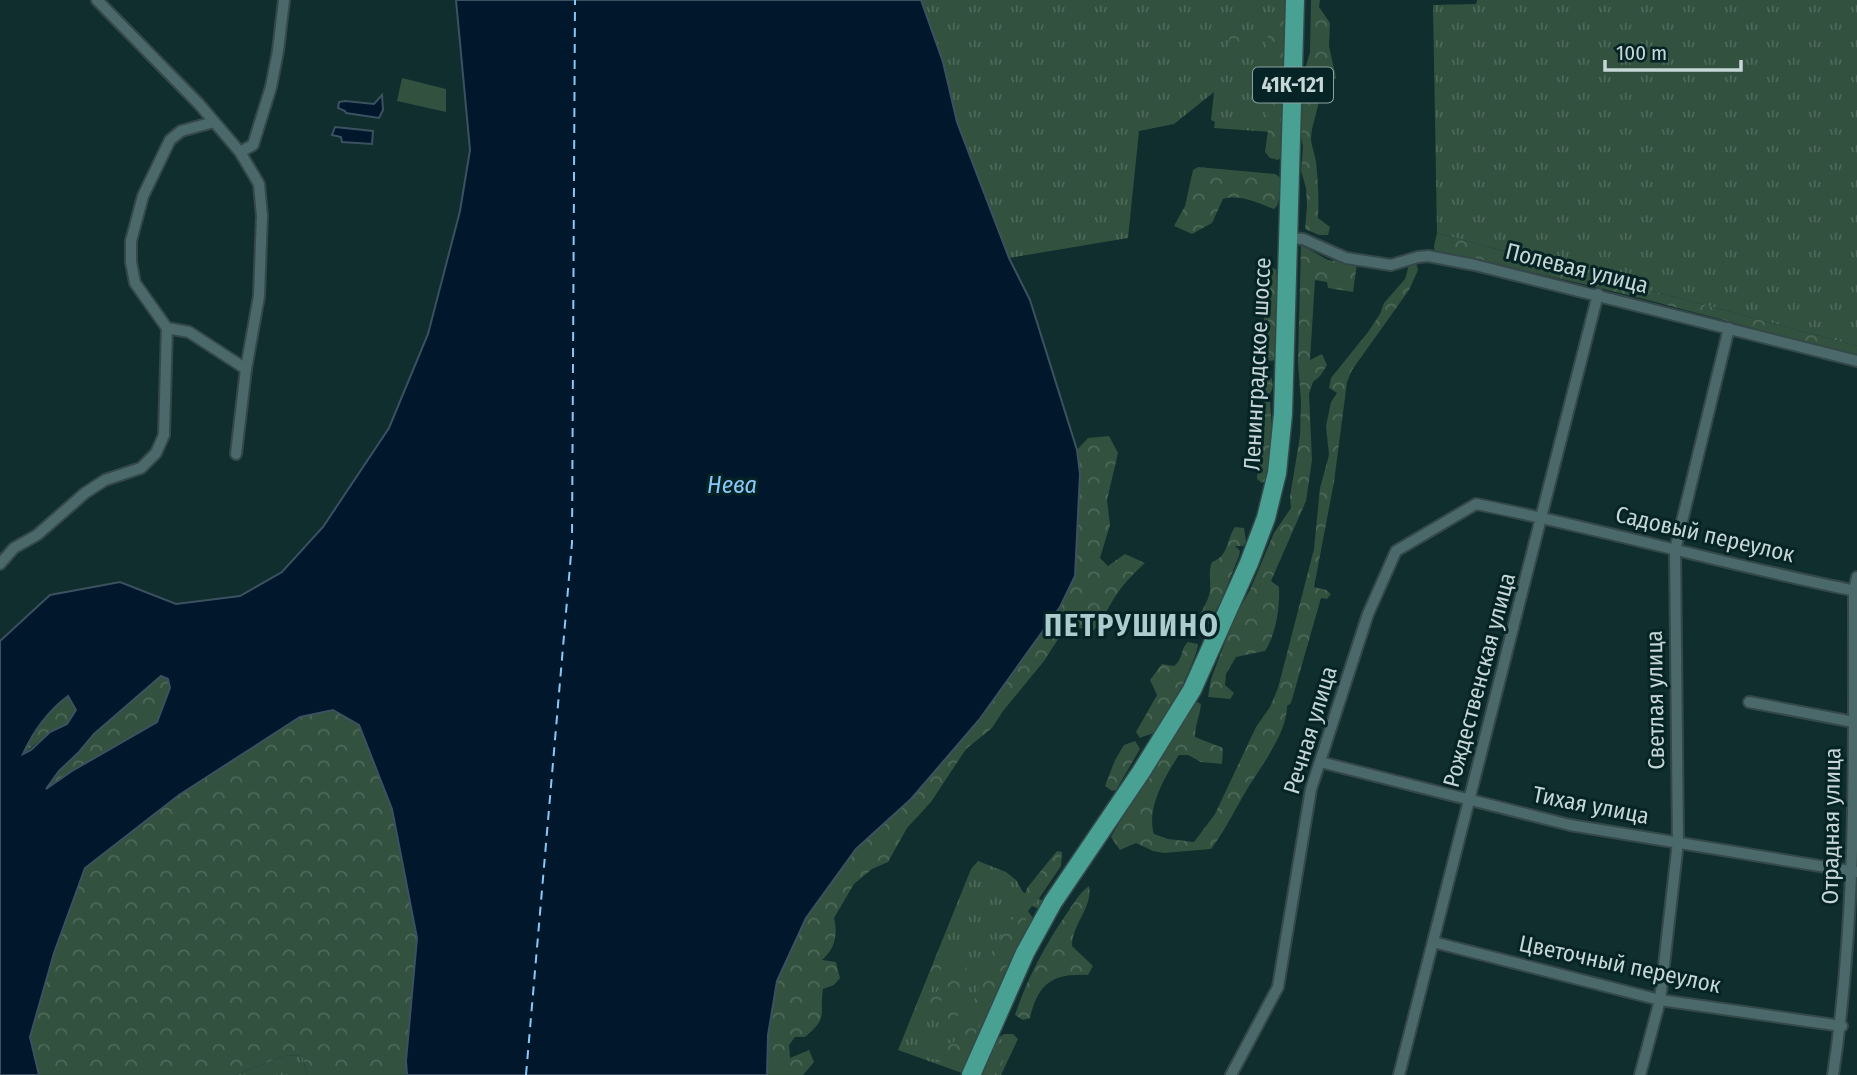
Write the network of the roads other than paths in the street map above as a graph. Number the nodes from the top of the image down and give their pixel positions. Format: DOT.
graph roads {
  1 [pos="96,0"];
  2 [pos="284,0"];
  3 [pos="1295,0"];
  4 [pos="215,121"];
  5 [pos="240,152"];
  6 [pos="1289,238"];
  7 [pos="1598,294"];
  8 [pos="167,328"];
  9 [pos="1729,328"];
  10 [pos="1857,360"];
  11 [pos="246,369"];
  12 [pos="236,454"];
  13 [pos="1543,517"];
  14 [pos="1675,550"];
  15 [pos="0,564"];
  16 [pos="1857,577"];
  17 [pos="1855,591"];
  18 [pos="1749,702"];
  19 [pos="1854,722"];
  20 [pos="1320,762"];
  21 [pos="1469,801"];
  22 [pos="1678,842"];
  23 [pos="1856,872"];
  24 [pos="1433,942"];
  25 [pos="1660,1000"];
  26 [pos="1842,1026"];
  27 [pos="971,1075"];
  28 [pos="1231,1075"];
  29 [pos="1399,1075"];
  30 [pos="1640,1075"];
  31 [pos="1833,1075"];
  1 -- 4 [label="street"];
  2 -- 5 [label="street"];
  3 -- 6 [label="main road, Ленинградское шоссе / 41К-121"];
  4 -- 5 [label="street"];
  4 -- 8 [label="street"];
  5 -- 11 [label="street"];
  6 -- 7 [label="street, Полевая улица"];
  6 -- 27 [label="main road, Ленинградское шоссе / 41К-121"];
  7 -- 9 [label="street, Полевая улица"];
  7 -- 13 [label="street, Рождественская улица"];
  8 -- 11 [label="street"];
  8 -- 15 [label="street"];
  9 -- 10 [label="street, Полевая улица"];
  9 -- 14 [label="street, Светлая улица"];
  11 -- 12 [label="street"];
  13 -- 14 [label="street, Садовый переулок"];
  13 -- 20 [label="street, Речная улица"];
  13 -- 21 [label="street, Рождественская улица"];
  14 -- 17 [label="street, Садовый переулок"];
  14 -- 22 [label="street, Светлая улица"];
  16 -- 17 [label="street, Отрадная улица"];
  17 -- 19 [label="street, Отрадная улица"];
  18 -- 19 [label="street"];
  19 -- 23 [label="street, Отрадная улица"];
  20 -- 21 [label="street, Тихая улица"];
  20 -- 28 [label="street, Речная улица"];
  21 -- 22 [label="street, Тихая улица"];
  21 -- 24 [label="street, Рождественская улица"];
  22 -- 23 [label="street, Тихая улица"];
  22 -- 25 [label="street, Светлая улица"];
  23 -- 26 [label="street, Отрадная улица"];
  24 -- 25 [label="street, Цветочный переулок"];
  24 -- 29 [label="street, Рождественская улица"];
  25 -- 26 [label="street, Цветочный переулок"];
  25 -- 30 [label="street, Светлая улица"];
  26 -- 31 [label="street, Отрадная улица"];
}
